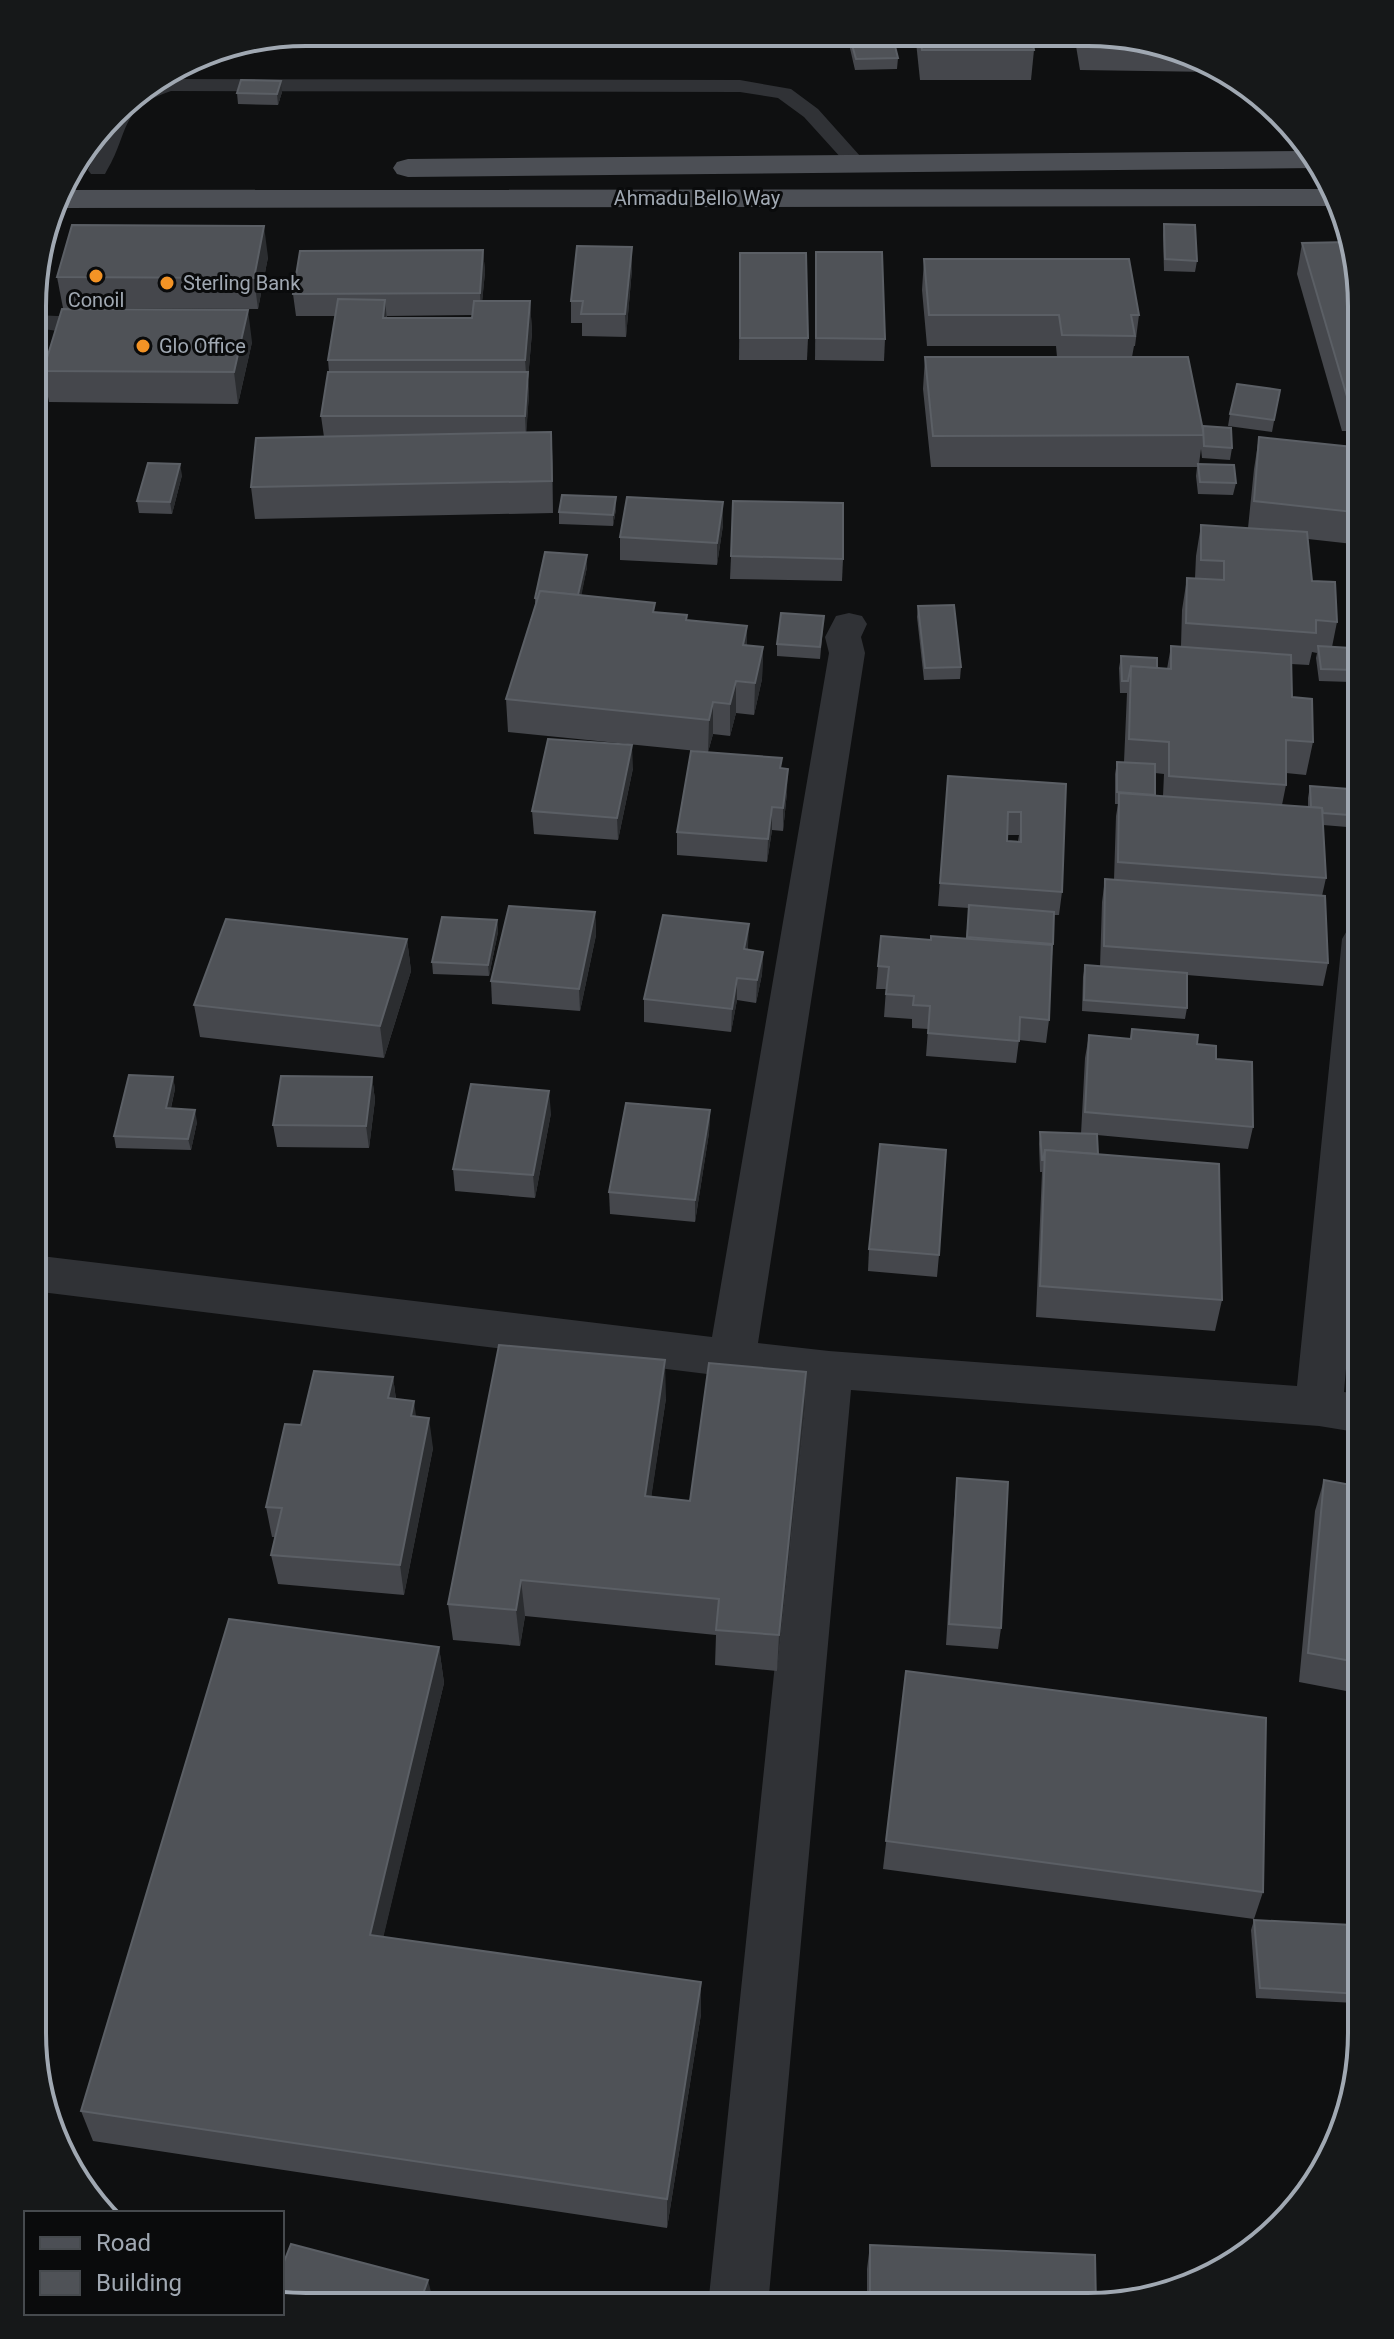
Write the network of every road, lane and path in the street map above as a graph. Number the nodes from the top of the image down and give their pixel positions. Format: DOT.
graph roads {
  1 [pos="170,85"];
  2 [pos="1302,160"];
  3 [pos="859,166"];
  4 [pos="383,168"];
  5 [pos="85,170"];
  6 [pos="129,170"];
  7 [pos="1324,198"];
  8 [pos="70,199"];
  9 [pos="46,323"];
  10 [pos="124,324"];
  11 [pos="849,624"];
  12 [pos="1347,1251"];
  13 [pos="46,1275"];
  14 [pos="732,1359"];
  15 [pos="829,1370"];
  16 [pos="1340,1411"];
  17 [pos="739,2293"];
  1 -- 3 [label="lane"];
  2 -- 3 [label="main road, Ahmadu Bello Way"];
  3 -- 4 [label="main road, Ahmadu Bello Way"];
  5 -- 6 [label="main road"];
  7 -- 8 [label="main road, Ahmadu Bello Way"];
  9 -- 10 [label="lane"];
  11 -- 14 [label="street"];
  12 -- 16 [label="street"];
  13 -- 14 [label="street"];
  14 -- 15 [label="street"];
  15 -- 16 [label="street"];
  15 -- 17 [label="street"];
}
